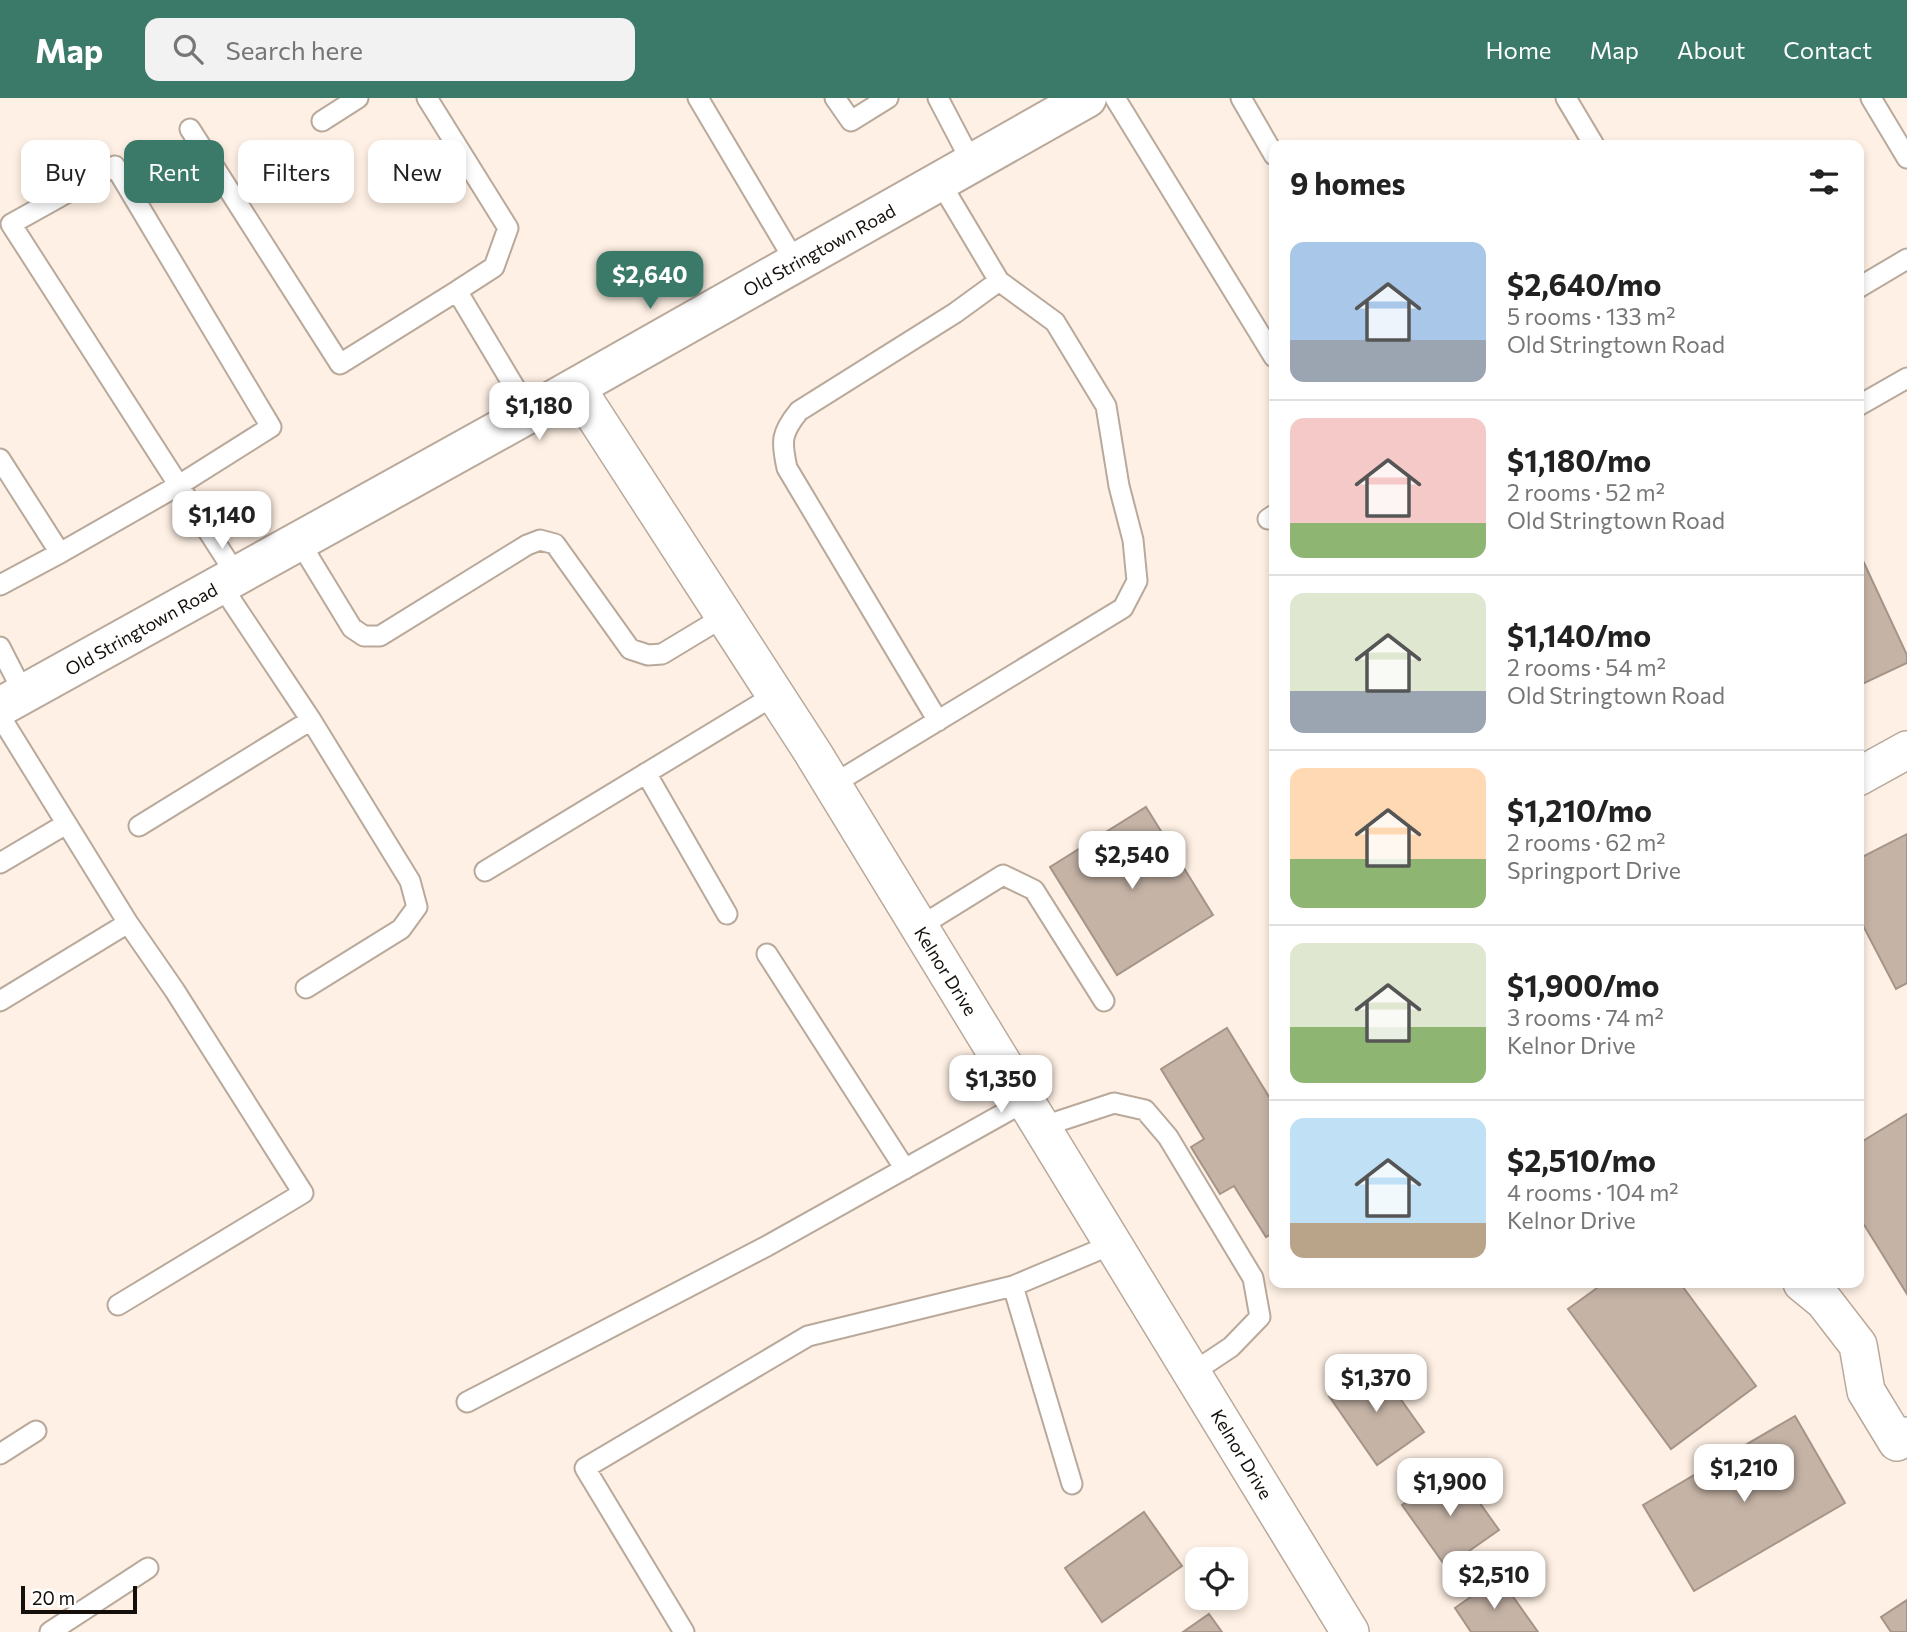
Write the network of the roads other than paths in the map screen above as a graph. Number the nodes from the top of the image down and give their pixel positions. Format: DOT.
graph roads {
  1 [pos="358,98"];
  2 [pos="427,98"];
  3 [pos="698,98"];
  4 [pos="835,98"];
  5 [pos="888,98"];
  6 [pos="939,98"];
  7 [pos="1087,98"];
  8 [pos="1115,98"];
  9 [pos="1241,98"];
  10 [pos="1566,98"];
  11 [pos="1871,98"];
  12 [pos="322,121"];
  13 [pos="190,129"];
  14 [pos="1591,140"];
  15 [pos="1269,146"];
  16 [pos="1907,158"];
  17 [pos="956,173"];
  18 [pos="6,227"];
  19 [pos="1907,259"];
  20 [pos="796,263"];
  21 [pos="999,281"];
  22 [pos="1864,284"];
  23 [pos="457,291"];
  24 [pos="1269,349"];
  25 [pos="1907,378"];
  26 [pos="576,387"];
  27 [pos="1864,402"];
  28 [pos="530,413"];
  29 [pos="0,459"];
  30 [pos="178,485"];
  31 [pos="299,541"];
  32 [pos="60,553"];
  33 [pos="229,581"];
  34 [pos="0,584"];
  35 [pos="725,616"];
  36 [pos="0,647"];
  37 [pos="775,695"];
  38 [pos="8,706"];
  39 [pos="311,719"];
  40 [pos="938,721"];
  41 [pos="1907,750"];
  42 [pos="646,773"];
  43 [pos="1864,774"];
  44 [pos="832,785"];
  45 [pos="66,824"];
  46 [pos="139,826"];
  47 [pos="0,863"];
  48 [pos="485,871"];
  49 [pos="727,914"];
  50 [pos="128,923"];
  51 [pos="919,927"];
  52 [pos="767,954"];
  53 [pos="306,988"];
  54 [pos="0,1001"];
  55 [pos="1104,1001"];
  56 [pos="1034,1114"];
  57 [pos="905,1169"];
  58 [pos="1113,1244"];
  59 [pos="1013,1286"];
  60 [pos="1808,1288"];
  61 [pos="118,1305"];
  62 [pos="1192,1373"];
  63 [pos="467,1402"];
  64 [pos="36,1431"];
  65 [pos="1902,1439"];
  66 [pos="0,1454"];
  67 [pos="1072,1484"];
  68 [pos="148,1568"];
  69 [pos="50,1632"];
  70 [pos="684,1632"];
  71 [pos="1350,1632"];
  1 -- 12 [label="lane"];
  2 -- 23 [label="lane"];
  3 -- 20 [label="lane"];
  4 -- 5 [label="lane"];
  6 -- 17 [label="lane"];
  7 -- 17 [label="street, Old Stringtown Road"];
  8 -- 24 [label="lane"];
  9 -- 15 [label="lane"];
  10 -- 14 [label="lane"];
  11 -- 16 [label="lane"];
  13 -- 23 [label="lane"];
  17 -- 20 [label="street, Old Stringtown Road"];
  17 -- 21 [label="lane"];
  18 -- 30 [label="lane"];
  18 -- 30 [label="lane"];
  19 -- 22 [label="lane"];
  20 -- 26 [label="street, Old Stringtown Road"];
  21 -- 40 [label="lane"];
  21 -- 40 [label="lane"];
  23 -- 28 [label="lane"];
  25 -- 27 [label="lane"];
  26 -- 28 [label="street, Old Stringtown Road"];
  26 -- 35 [label="street, Kelnor Drive"];
  28 -- 31 [label="street, Old Stringtown Road"];
  29 -- 32 [label="lane"];
  30 -- 32 [label="lane"];
  30 -- 33 [label="lane"];
  31 -- 33 [label="street, Old Stringtown Road"];
  31 -- 35 [label="lane"];
  32 -- 34 [label="lane"];
  33 -- 38 [label="street, Old Stringtown Road"];
  33 -- 39 [label="lane"];
  35 -- 37 [label="street, Kelnor Drive"];
  36 -- 38 [label="lane"];
  37 -- 42 [label="lane"];
  37 -- 44 [label="street, Kelnor Drive"];
  38 -- 45 [label="lane"];
  39 -- 46 [label="lane"];
  39 -- 53 [label="lane"];
  40 -- 44 [label="lane"];
  41 -- 43 [label="street"];
  42 -- 48 [label="lane"];
  42 -- 49 [label="lane"];
  44 -- 51 [label="street, Kelnor Drive"];
  45 -- 47 [label="lane"];
  45 -- 50 [label="lane"];
  50 -- 54 [label="lane"];
  50 -- 61 [label="lane"];
  51 -- 55 [label="lane"];
  51 -- 56 [label="street, Kelnor Drive"];
  52 -- 57 [label="lane"];
  56 -- 57 [label="lane"];
  56 -- 58 [label="street, Kelnor Drive"];
  56 -- 62 [label="lane"];
  57 -- 63 [label="lane"];
  58 -- 59 [label="lane"];
  58 -- 62 [label="street, Kelnor Drive"];
  59 -- 67 [label="lane"];
  59 -- 70 [label="lane"];
  60 -- 65 [label="street"];
  62 -- 71 [label="street, Kelnor Drive"];
  64 -- 66 [label="lane"];
  68 -- 69 [label="lane"];
}
